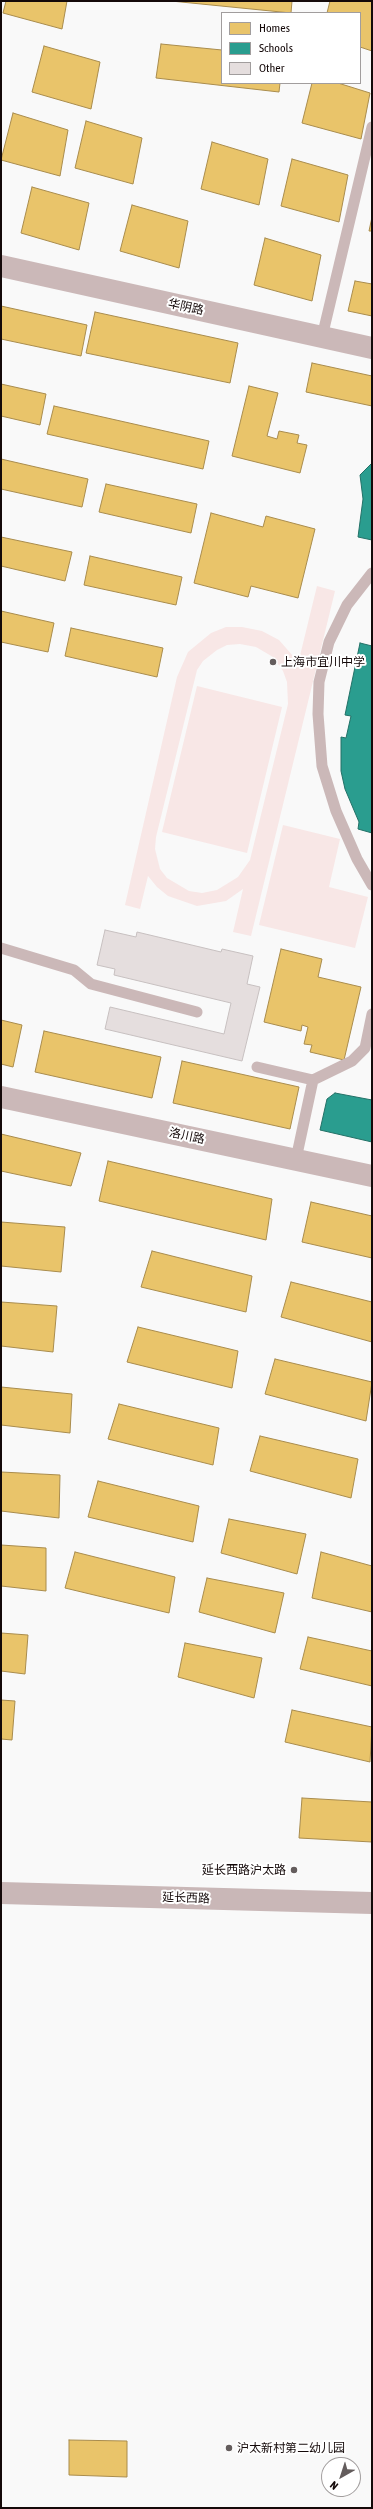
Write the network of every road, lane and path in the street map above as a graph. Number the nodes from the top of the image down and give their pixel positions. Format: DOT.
graph roads {
  1 [pos="372,127"];
  2 [pos="1,266"];
  3 [pos="322,337"];
  4 [pos="372,348"];
  5 [pos="372,573"];
  6 [pos="372,885"];
  7 [pos="1,948"];
  8 [pos="197,1012"];
  9 [pos="372,1014"];
  10 [pos="257,1067"];
  11 [pos="313,1080"];
  12 [pos="1,1097"];
  13 [pos="296,1160"];
  14 [pos="372,1176"];
  15 [pos="1,1893"];
  16 [pos="372,1903"];
  1 -- 3 [label="lane"];
  2 -- 3 [label="street, 华阴路"];
  3 -- 4 [label="street, 华阴路"];
  5 -- 6 [label="lane"];
  7 -- 8 [label="lane"];
  9 -- 11 [label="lane"];
  10 -- 11 [label="lane"];
  11 -- 13 [label="lane"];
  12 -- 13 [label="street, 洛川路"];
  13 -- 14 [label="street, 洛川路"];
  15 -- 16 [label="street, 延长西路"];
}
